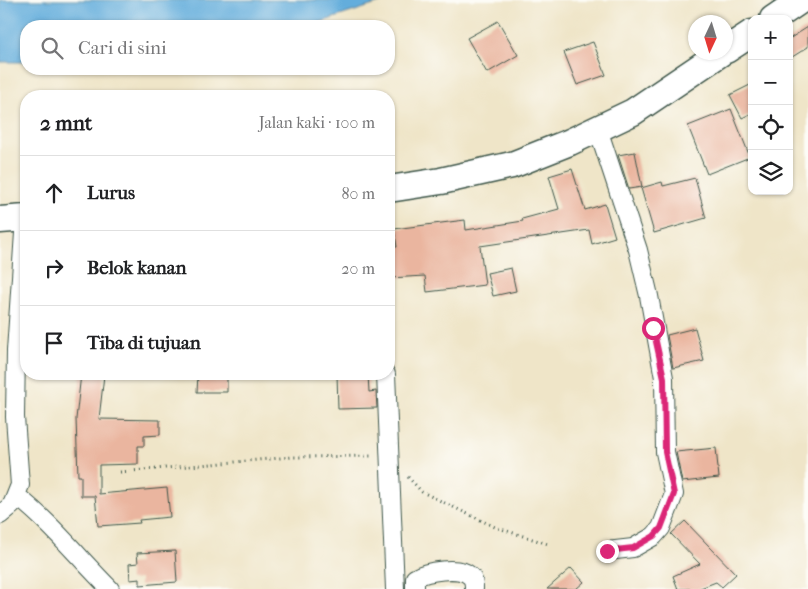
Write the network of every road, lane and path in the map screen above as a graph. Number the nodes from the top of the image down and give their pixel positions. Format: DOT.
graph roads {
  1 [pos="802,0"];
  2 [pos="779,15"];
  3 [pos="748,36"];
  4 [pos="733,46"];
  5 [pos="712,60"];
  6 [pos="598,129"];
  7 [pos="395,188"];
  8 [pos="17,218"];
  9 [pos="386,380"];
  10 [pos="388,455"];
  11 [pos="120,472"];
  12 [pos="18,497"];
  13 [pos="0,515"];
  14 [pos="548,544"];
  15 [pos="607,551"];
  16 [pos="110,589"];
  17 [pos="395,589"];
  18 [pos="415,589"];
  19 [pos="474,589"];
  1 -- 2 [label="highway"];
  3 -- 4 [label="highway"];
  5 -- 6 [label="highway"];
  6 -- 7 [label="highway"];
  6 -- 15 [label="street"];
  8 -- 12 [label="street"];
  9 -- 10 [label="street"];
  10 -- 11 [label="path"];
  10 -- 14 [label="path"];
  10 -- 17 [label="street"];
  12 -- 13 [label="street"];
  12 -- 16 [label="street"];
  18 -- 19 [label="street"];
}
